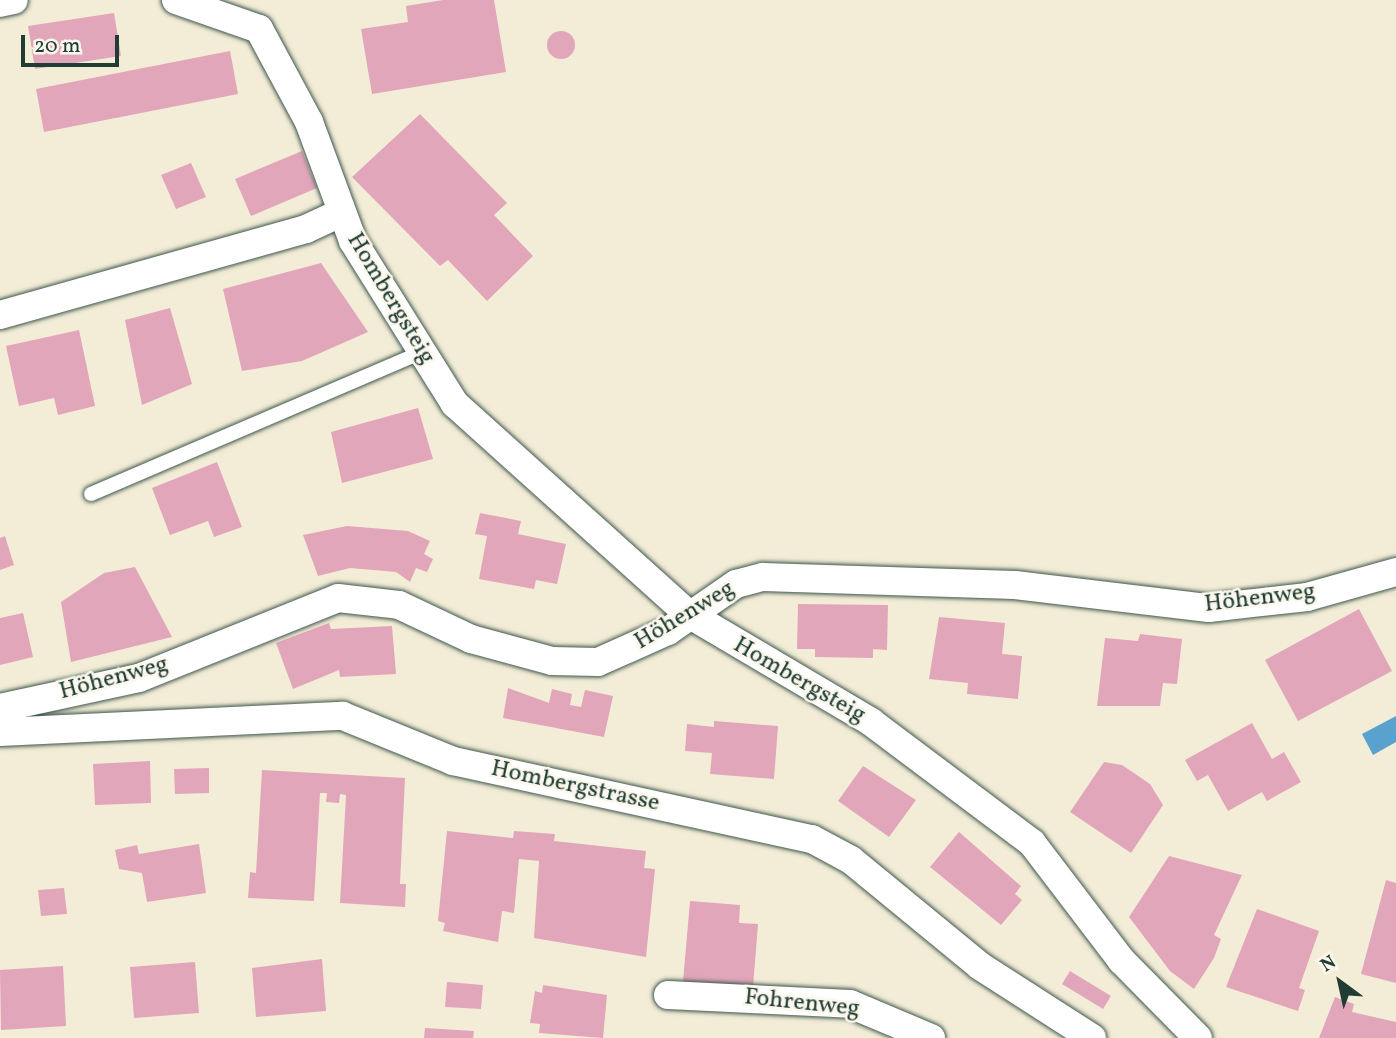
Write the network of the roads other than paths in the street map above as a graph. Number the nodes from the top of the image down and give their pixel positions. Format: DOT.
graph roads {
  1 [pos="14,0"];
  2 [pos="176,0"];
  3 [pos="0,3"];
  4 [pos="340,213"];
  5 [pos="0,315"];
  6 [pos="422,352"];
  7 [pos="91,494"];
  8 [pos="1396,572"];
  9 [pos="687,613"];
  10 [pos="0,708"];
  11 [pos="0,732"];
  12 [pos="668,995"];
  13 [pos="931,1038"];
  14 [pos="1092,1038"];
  15 [pos="1198,1038"];
  1 -- 3 [label="street"];
  2 -- 4 [label="street, Hombergsteig"];
  4 -- 5 [label="street, Hombergsteig"];
  4 -- 6 [label="street, Hombergsteig"];
  6 -- 7 [label="lane"];
  6 -- 9 [label="street, Hombergsteig"];
  8 -- 9 [label="street, Höhenweg"];
  9 -- 10 [label="street, Höhenweg"];
  9 -- 15 [label="street, Hombergsteig"];
  11 -- 14 [label="street, Hombergstrasse"];
  12 -- 13 [label="street, Fohrenweg"];
}
